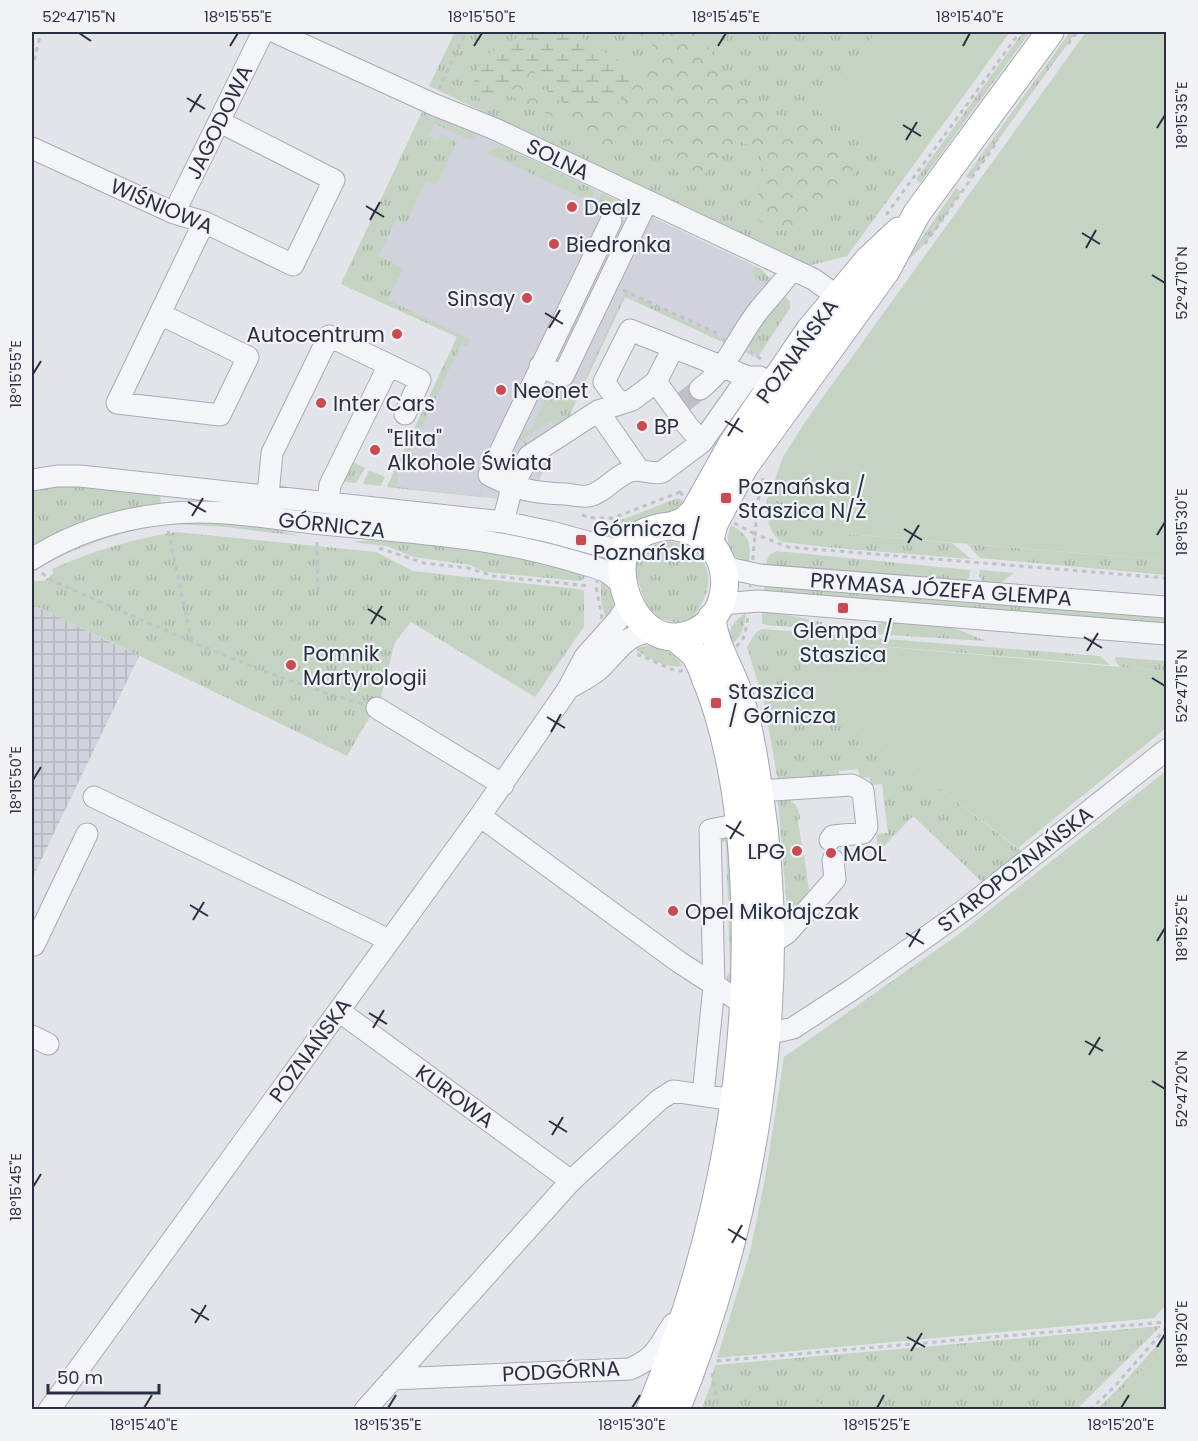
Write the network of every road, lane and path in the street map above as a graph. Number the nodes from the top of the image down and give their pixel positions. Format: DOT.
graph roads {
  1 [pos="41,32"];
  2 [pos="263,32"];
  3 [pos="275,32"];
  4 [pos="466,32"];
  5 [pos="1020,32"];
  6 [pos="1050,32"];
  7 [pos="32,69"];
  8 [pos="435,105"];
  9 [pos="220,122"];
  10 [pos="32,148"];
  11 [pos="647,201"];
  12 [pos="174,213"];
  13 [pos="917,213"];
  14 [pos="886,215"];
  15 [pos="611,221"];
  16 [pos="204,222"];
  17 [pos="792,270"];
  18 [pos="608,283"];
  19 [pos="837,296"];
  20 [pos="160,314"];
  21 [pos="847,324"];
  22 [pos="739,343"];
  23 [pos="673,348"];
  24 [pos="389,365"];
  25 [pos="540,366"];
  26 [pos="723,367"];
  27 [pos="769,368"];
  28 [pos="748,377"];
  29 [pos="656,382"];
  30 [pos="700,389"];
  31 [pos="620,404"];
  32 [pos="598,411"];
  33 [pos="405,414"];
  34 [pos="702,442"];
  35 [pos="639,470"];
  36 [pos="32,480"];
  37 [pos="512,487"];
  38 [pos="268,495"];
  39 [pos="328,502"];
  40 [pos="708,510"];
  41 [pos="503,522"];
  42 [pos="671,526"];
  43 [pos="178,529"];
  44 [pos="755,534"];
  45 [pos="318,542"];
  46 [pos="617,546"];
  47 [pos="378,548"];
  48 [pos="714,551"];
  49 [pos="39,564"];
  50 [pos="752,574"];
  51 [pos="598,578"];
  52 [pos="1167,578"];
  53 [pos="318,595"];
  54 [pos="628,597"];
  55 [pos="750,601"];
  56 [pos="1167,607"];
  57 [pos="717,611"];
  58 [pos="1167,634"];
  59 [pos="619,635"];
  60 [pos="666,635"];
  61 [pos="192,642"];
  62 [pos="710,658"];
  63 [pos="376,708"];
  64 [pos="1167,750"];
  65 [pos="503,785"];
  66 [pos="759,791"];
  67 [pos="94,797"];
  68 [pos="480,816"];
  69 [pos="740,824"];
  70 [pos="87,834"];
  71 [pos="389,940"];
  72 [pos="32,944"];
  73 [pos="770,944"];
  74 [pos="714,986"];
  75 [pos="744,1004"];
  76 [pos="339,1011"];
  77 [pos="766,1030"];
  78 [pos="702,1095"];
  79 [pos="734,1100"];
  80 [pos="570,1181"];
  81 [pos="693,1293"];
  82 [pos="1167,1322"];
  83 [pos="1167,1328"];
  84 [pos="715,1361"];
  85 [pos="712,1374"];
  86 [pos="392,1379"];
  87 [pos="49,1410"];
  88 [pos="365,1410"];
  89 [pos="650,1410"];
  90 [pos="676,1410"];
  91 [pos="719,1410"];
  92 [pos="1090,1410"];
  1 -- 7 [label="path"];
  2 -- 9 [label="street, JAGODOWA"];
  3 -- 8 [label="street, SOLNA"];
  4 -- 8 [label="path"];
  5 -- 14 [label="path"];
  6 -- 13 [label="main road, POZNAŃSKA"];
  8 -- 11 [label="street, SOLNA"];
  9 -- 12 [label="street, JAGODOWA"];
  9 -- 16 [label="street, WIŚNIOWA"];
  10 -- 12 [label="street, WIŚNIOWA"];
  11 -- 17 [label="street, SOLNA"];
  11 -- 18 [label="street"];
  12 -- 16 [label="street, WIŚNIOWA"];
  13 -- 19 [label="main road, POZNAŃSKA"];
  13 -- 21 [label="main road, POZNAŃSKA"];
  15 -- 25 [label="street"];
  16 -- 20 [label="street"];
  17 -- 19 [label="street, SOLNA"];
  17 -- 22 [label="street"];
  18 -- 22 [label="path"];
  18 -- 25 [label="street"];
  19 -- 21 [label="street"];
  19 -- 27 [label="main road, POZNAŃSKA"];
  20 -- 20 [label="street"];
  21 -- 40 [label="main road, POZNAŃSKA"];
  22 -- 26 [label="street"];
  22 -- 27 [label="path"];
  23 -- 26 [label="street"];
  23 -- 29 [label="street"];
  23 -- 31 [label="street"];
  24 -- 33 [label="street"];
  24 -- 38 [label="street"];
  24 -- 39 [label="street"];
  25 -- 37 [label="street"];
  26 -- 28 [label="street"];
  26 -- 30 [label="street"];
  27 -- 28 [label="street"];
  27 -- 40 [label="main road, POZNAŃSKA"];
  28 -- 34 [label="street"];
  29 -- 31 [label="street"];
  29 -- 34 [label="street"];
  31 -- 32 [label="street"];
  32 -- 35 [label="street"];
  32 -- 37 [label="street"];
  34 -- 35 [label="street"];
  35 -- 37 [label="street"];
  36 -- 38 [label="street, GÓRNICZA"];
  37 -- 41 [label="street"];
  38 -- 39 [label="street, GÓRNICZA"];
  39 -- 41 [label="street, GÓRNICZA"];
  40 -- 42 [label="main road, POZNAŃSKA"];
  40 -- 44 [label="path"];
  40 -- 48 [label="main road, POZNAŃSKA"];
  41 -- 46 [label="street, GÓRNICZA"];
  42 -- 46 [label="main road"];
  42 -- 48 [label="main road"];
  43 -- 61 [label="path"];
  44 -- 50 [label="path"];
  44 -- 52 [label="path"];
  45 -- 53 [label="path"];
  46 -- 51 [label="path"];
  46 -- 54 [label="main road"];
  47 -- 51 [label="path"];
  48 -- 50 [label="street, PRYMASA JÓZEFA GLEMPA"];
  48 -- 57 [label="main road"];
  49 -- 51 [label="street, GÓRNICZA"];
  49 -- 61 [label="path"];
  50 -- 55 [label="path"];
  50 -- 56 [label="street, PRYMASA JÓZEFA GLEMPA"];
  51 -- 54 [label="street, GÓRNICZA"];
  51 -- 59 [label="path"];
  54 -- 59 [label="street, POZNAŃSKA"];
  54 -- 60 [label="main road"];
  55 -- 57 [label="street, PRYMASA JÓZEFA GLEMPA"];
  55 -- 58 [label="street, PRYMASA JÓZEFA GLEMPA"];
  55 -- 62 [label="path"];
  57 -- 60 [label="main road"];
  57 -- 62 [label="main road"];
  59 -- 60 [label="street, POZNAŃSKA"];
  59 -- 62 [label="path"];
  59 -- 65 [label="street, POZNAŃSKA"];
  60 -- 62 [label="main road"];
  61 -- 63 [label="path"];
  62 -- 66 [label="main road"];
  62 -- 69 [label="main road"];
  63 -- 65 [label="street"];
  64 -- 77 [label="street, STAROPOZNAŃSKA"];
  65 -- 68 [label="street, POZNAŃSKA"];
  66 -- 73 [label="main road"];
  66 -- 73 [label="street"];
  67 -- 71 [label="street"];
  68 -- 71 [label="street, POZNAŃSKA"];
  68 -- 74 [label="street"];
  69 -- 74 [label="street"];
  69 -- 75 [label="main road"];
  70 -- 72 [label="street"];
  71 -- 76 [label="street, POZNAŃSKA"];
  73 -- 77 [label="main road"];
  74 -- 75 [label="street"];
  74 -- 78 [label="street"];
  75 -- 79 [label="main road"];
  76 -- 80 [label="street, KUROWA"];
  76 -- 87 [label="street, POZNAŃSKA"];
  77 -- 90 [label="main road"];
  78 -- 79 [label="street"];
  78 -- 80 [label="street"];
  79 -- 81 [label="main road"];
  80 -- 86 [label="street"];
  81 -- 86 [label="street, PODGÓRNA"];
  81 -- 89 [label="main road"];
  82 -- 84 [label="path"];
  83 -- 92 [label="path"];
  85 -- 91 [label="path"];
  86 -- 88 [label="street"];
}
